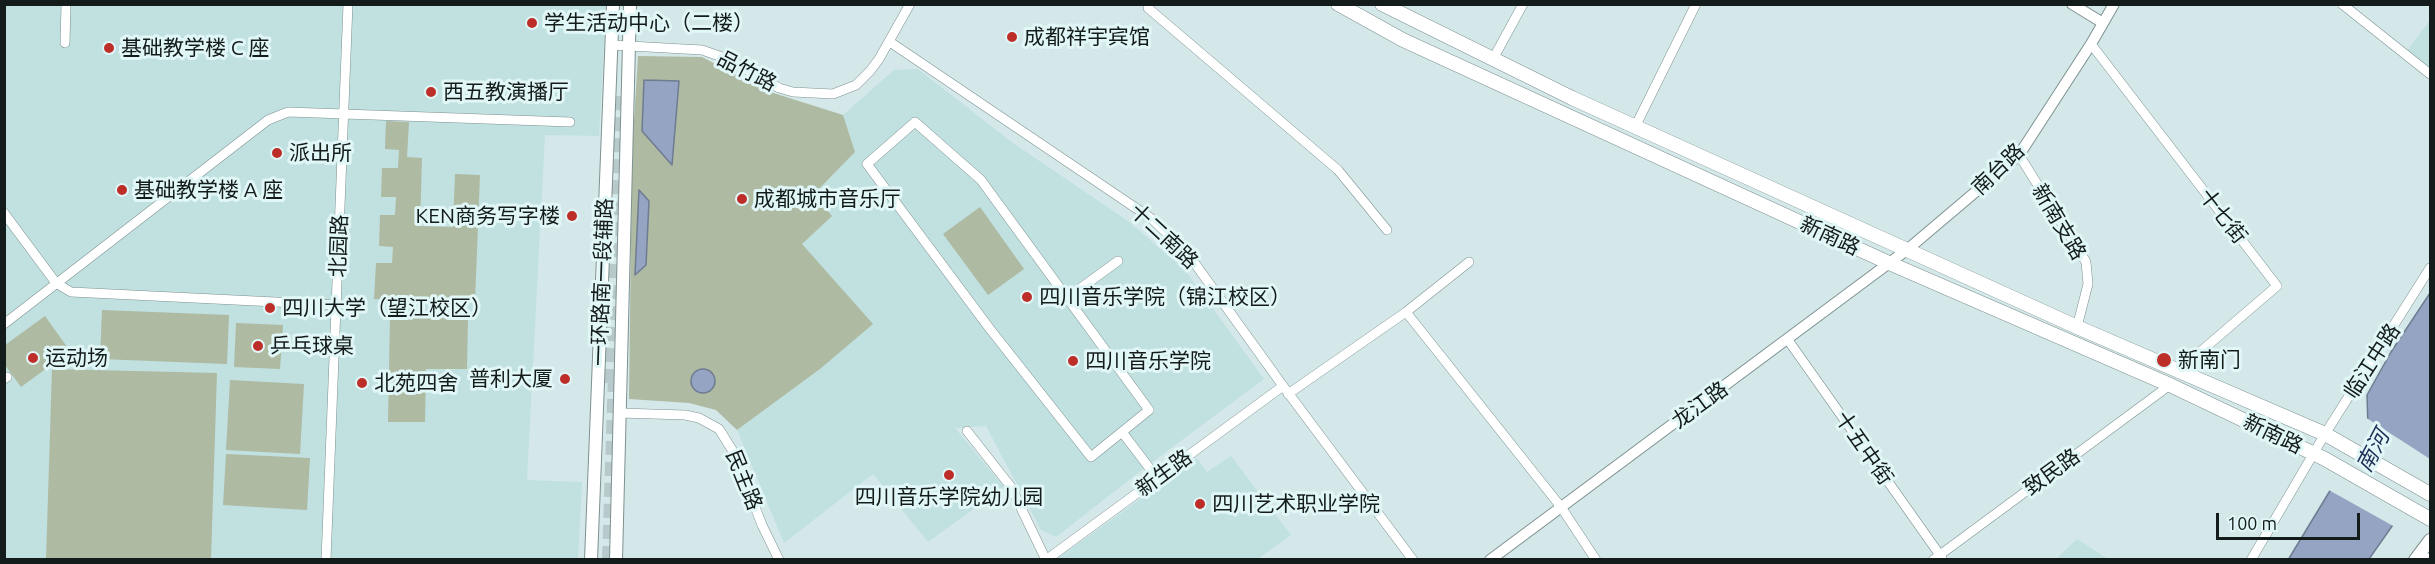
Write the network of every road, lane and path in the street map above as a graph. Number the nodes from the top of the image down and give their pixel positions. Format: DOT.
graph roads {
  1 [pos="66,4"];
  2 [pos="348,4"];
  3 [pos="613,4"];
  4 [pos="630,4"];
  5 [pos="910,4"];
  6 [pos="1338,4"];
  7 [pos="1382,4"];
  8 [pos="1523,4"];
  9 [pos="1696,4"];
  10 [pos="2072,4"];
  11 [pos="2114,4"];
  12 [pos="2343,4"];
  13 [pos="1148,8"];
  14 [pos="2103,23"];
  15 [pos="890,42"];
  16 [pos="65,44"];
  17 [pos="611,45"];
  18 [pos="2091,45"];
  19 [pos="629,46"];
  20 [pos="1493,59"];
  21 [pos="2430,74"];
  22 [pos="344,113"];
  23 [pos="570,122"];
  24 [pos="1636,125"];
  25 [pos="2019,155"];
  26 [pos="4,213"];
  27 [pos="1387,231"];
  28 [pos="1908,249"];
  29 [pos="1118,261"];
  30 [pos="1469,262"];
  31 [pos="1889,263"];
  32 [pos="2430,268"];
  33 [pos="56,283"];
  34 [pos="1067,298"];
  35 [pos="338,305"];
  36 [pos="1406,312"];
  37 [pos="4,324"];
  38 [pos="2077,327"];
  39 [pos="1788,340"];
  40 [pos="2179,370"];
  41 [pos="2170,385"];
  42 [pos="1286,390"];
  43 [pos="620,413"];
  44 [pos="967,431"];
  45 [pos="1122,432"];
  46 [pos="2325,434"];
  47 [pos="2319,456"];
  48 [pos="1156,478"];
  49 [pos="2430,494"];
  50 [pos="1561,507"];
  51 [pos="2427,517"];
  52 [pos="2429,543"];
  53 [pos="1939,558"];
  54 [pos="326,560"];
  55 [pos="591,560"];
  56 [pos="616,560"];
  57 [pos="779,560"];
  58 [pos="1046,560"];
  59 [pos="1413,560"];
  60 [pos="1490,560"];
  61 [pos="1596,560"];
  62 [pos="2251,560"];
  63 [pos="2415,560"];
  1 -- 16 [label="street"];
  2 -- 22 [label="street, 北园路"];
  3 -- 17 [label="main road, 一环路南一段辅路"];
  4 -- 19 [label="main road, 一环路南一段辅路"];
  5 -- 15 [label="street, 品竹路"];
  6 -- 31 [label="main road, 新南路"];
  7 -- 20 [label="main road, 新南路"];
  8 -- 20 [label="street"];
  9 -- 24 [label="street"];
  10 -- 14 [label="street"];
  11 -- 14 [label="street, 南台路"];
  12 -- 21 [label="street"];
  13 -- 27 [label="street"];
  14 -- 18 [label="street, 南台路"];
  15 -- 19 [label="street, 品竹路"];
  15 -- 42 [label="street, 十二南路"];
  17 -- 19 [label="street, 品竹路"];
  17 -- 55 [label="main road, 一环路南一段辅路"];
  18 -- 25 [label="street, 南台路"];
  18 -- 40 [label="street, 十七街"];
  19 -- 43 [label="main road, 一环路南一段辅路"];
  20 -- 24 [label="main road, 新南路"];
  22 -- 23 [label="street"];
  22 -- 33 [label="street"];
  22 -- 35 [label="street, 北园路"];
  24 -- 28 [label="main road, 新南路"];
  25 -- 28 [label="street, 南台路"];
  25 -- 38 [label="street, 新南支路"];
  26 -- 33 [label="street"];
  28 -- 31 [label="street, 龙江路"];
  28 -- 38 [label="main road, 新南路"];
  29 -- 34 [label="street"];
  30 -- 36 [label="street, 新生路"];
  31 -- 39 [label="street, 龙江路"];
  31 -- 41 [label="main road, 新南路"];
  32 -- 46 [label="street, 临江中路"];
  33 -- 35 [label="street"];
  33 -- 37 [label="street"];
  34 -- 45 [label="street"];
  34 -- 45 [label="street"];
  35 -- 54 [label="street, 北园路"];
  36 -- 42 [label="street, 新生路"];
  36 -- 50 [label="street"];
  38 -- 40 [label="main road, 新南路"];
  39 -- 50 [label="street, 龙江路"];
  39 -- 53 [label="street, 十五中街"];
  40 -- 46 [label="main road, 新南路"];
  41 -- 47 [label="main road, 新南路"];
  41 -- 53 [label="street, 致民路"];
  42 -- 48 [label="street, 新生路"];
  42 -- 59 [label="street, 十二南路"];
  43 -- 56 [label="main road, 一环路南一段辅路"];
  43 -- 57 [label="street, 民主路"];
  44 -- 58 [label="street"];
  45 -- 48 [label="street"];
  46 -- 47 [label="street, 临江中路"];
  46 -- 49 [label="main road, 新南路"];
  47 -- 51 [label="main road, 新南路"];
  47 -- 62 [label="street, 临江中路"];
  48 -- 58 [label="street, 新生路"];
  50 -- 60 [label="street, 龙江路"];
  50 -- 61 [label="street"];
  52 -- 63 [label="main road"];
}
